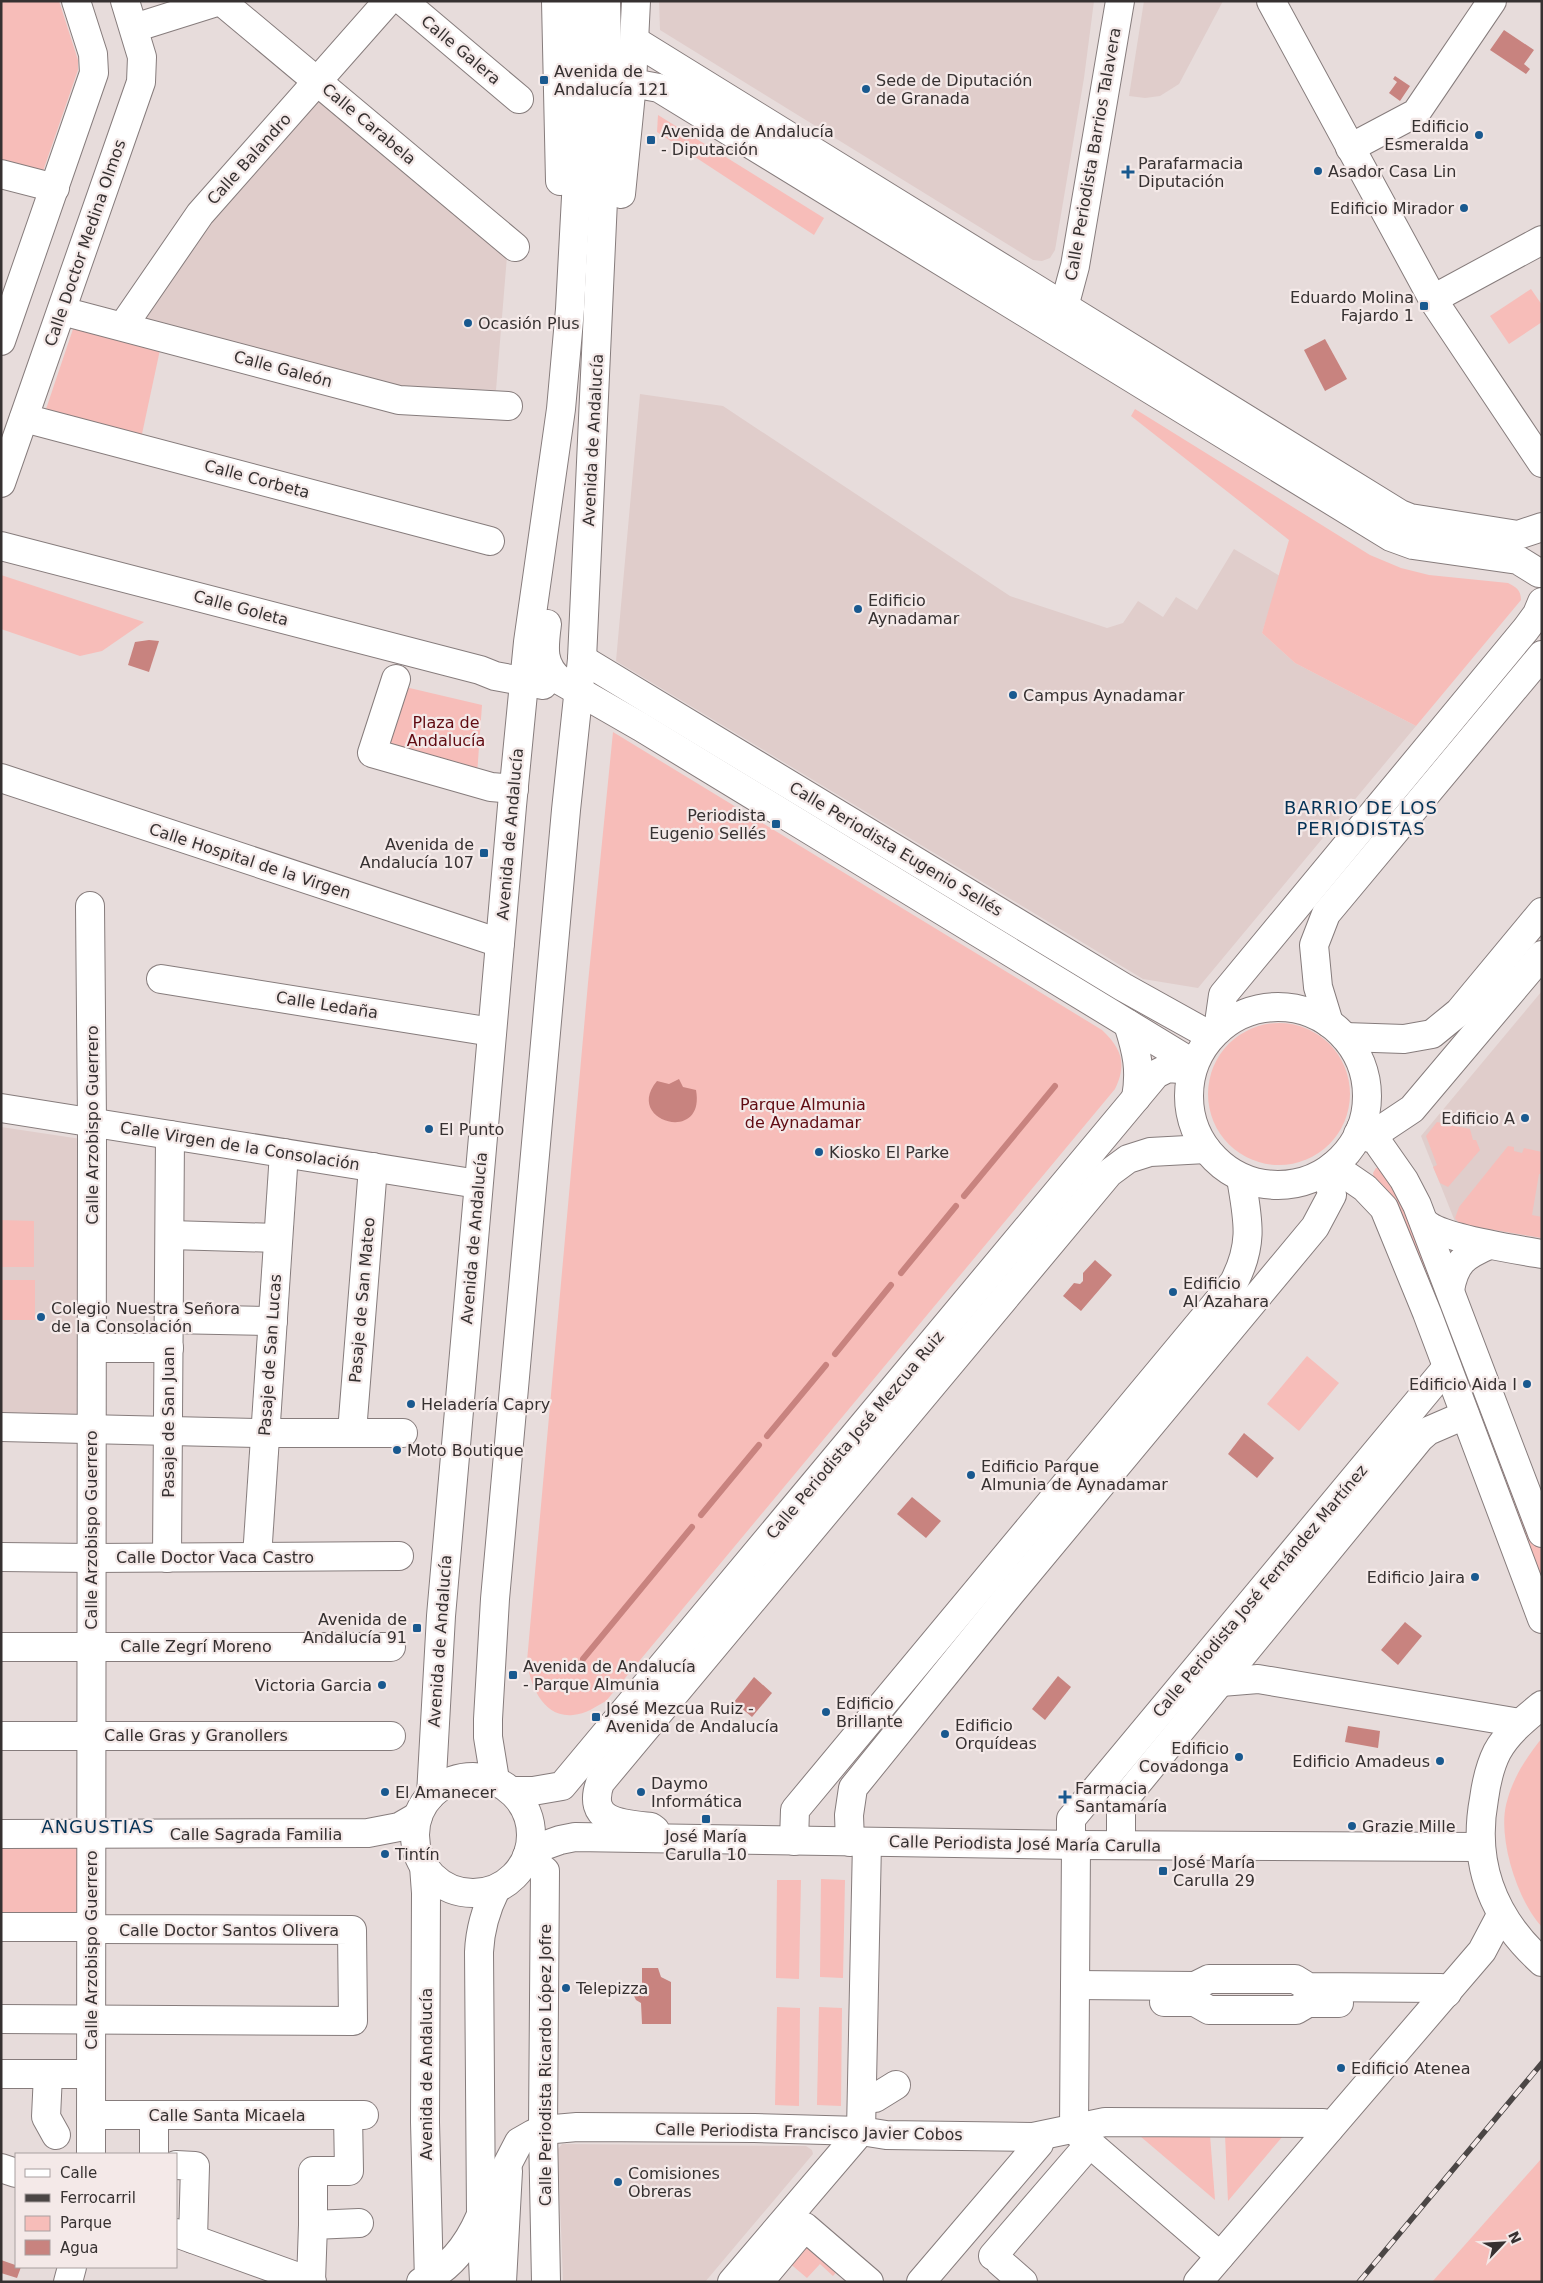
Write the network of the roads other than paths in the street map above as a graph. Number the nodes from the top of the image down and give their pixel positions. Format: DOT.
graph roads {
  1 [pos="76,1"];
  2 [pos="125,1"];
  3 [pos="221,1"];
  4 [pos="388,1"];
  5 [pos="403,1"];
  6 [pos="556,1"];
  7 [pos="581,1"];
  8 [pos="606,1"];
  9 [pos="636,1"];
  10 [pos="1120,1"];
  11 [pos="1271,1"];
  12 [pos="1492,1"];
  13 [pos="134,28"];
  14 [pos="635,41"];
  15 [pos="319,82"];
  16 [pos="632,83"];
  17 [pos="519,100"];
  18 [pos="1350,148"];
  19 [pos="1,174"];
  20 [pos="54,188"];
  21 [pos="1542,240"];
  22 [pos="515,247"];
  23 [pos="602,248"];
  24 [pos="573,262"];
  25 [pos="9,295"];
  26 [pos="1433,299"];
  27 [pos="62,311"];
  28 [pos="1058,318"];
  29 [pos="122,326"];
  30 [pos="1,341"];
  31 [pos="508,406"];
  32 [pos="24,418"];
  33 [pos="1542,463"];
  34 [pos="1,483"];
  35 [pos="1542,527"];
  36 [pos="543,531"];
  37 [pos="1542,532"];
  38 [pos="490,541"];
  39 [pos="1,546"];
  40 [pos="1540,577"];
  41 [pos="1542,602"];
  42 [pos="528,642"];
  43 [pos="1542,655"];
  44 [pos="582,659"];
  45 [pos="480,670"];
  46 [pos="396,679"];
  47 [pos="525,682"];
  48 [pos="579,692"];
  49 [pos="1,778"];
  50 [pos="514,788"];
  51 [pos="90,906"];
  52 [pos="1542,912"];
  53 [pos="500,943"];
  54 [pos="1542,956"];
  55 [pos="161,979"];
  56 [pos="1128,1024"];
  57 [pos="1337,1030"];
  58 [pos="492,1032"];
  59 [pos="1215,1033"];
  60 [pos="1193,1067"];
  61 [pos="1136,1098"];
  62 [pos="1,1108"];
  63 [pos="92,1123"];
  64 [pos="1360,1131"];
  65 [pos="170,1135"];
  66 [pos="1206,1148"];
  67 [pos="284,1153"];
  68 [pos="373,1167"];
  69 [pos="1330,1168"];
  70 [pos="1242,1178"];
  71 [pos="478,1184"];
  72 [pos="1425,1223"];
  73 [pos="170,1235"];
  74 [pos="278,1238"];
  75 [pos="1489,1245"];
  76 [pos="1542,1254"];
  77 [pos="1450,1290"];
  78 [pos="169,1319"];
  79 [pos="273,1321"];
  80 [pos="92,1348"];
  81 [pos="169,1348"];
  82 [pos="1447,1367"];
  83 [pos="1465,1415"];
  84 [pos="1,1427"];
  85 [pos="92,1430"];
  86 [pos="168,1432"];
  87 [pos="352,1432"];
  88 [pos="265,1433"];
  89 [pos="403,1433"];
  90 [pos="1542,1533"];
  91 [pos="400,1556"];
  92 [pos="1,1557"];
  93 [pos="257,1557"];
  94 [pos="91,1558"];
  95 [pos="167,1558"];
  96 [pos="1542,1619"];
  97 [pos="91,1646"];
  98 [pos="1,1647"];
  99 [pos="391,1647"];
  100 [pos="1244,1654"];
  101 [pos="1258,1679"];
  102 [pos="1221,1682"];
  103 [pos="1542,1705"];
  104 [pos="1520,1723"];
  105 [pos="91,1735"];
  106 [pos="1,1736"];
  107 [pos="392,1736"];
  108 [pos="511,1794"];
  109 [pos="424,1805"];
  110 [pos="1,1834"];
  111 [pos="91,1834"];
  112 [pos="571,1838"];
  113 [pos="666,1838"];
  114 [pos="794,1841"];
  115 [pos="859,1842"];
  116 [pos="1073,1845"];
  117 [pos="1121,1846"];
  118 [pos="1480,1847"];
  119 [pos="528,1854"];
  120 [pos="424,1866"];
  121 [pos="496,1889"];
  122 [pos="1501,1915"];
  123 [pos="1,1927"];
  124 [pos="91,1927"];
  125 [pos="1542,1962"];
  126 [pos="1075,1993"];
  127 [pos="1439,2001"];
  128 [pos="1,2019"];
  129 [pos="91,2020"];
  130 [pos="1,2074"];
  131 [pos="48,2074"];
  132 [pos="91,2074"];
  133 [pos="896,2085"];
  134 [pos="862,2098"];
  135 [pos="91,2115"];
  136 [pos="154,2115"];
  137 [pos="1329,2129"];
  138 [pos="543,2130"];
  139 [pos="861,2131"];
  140 [pos="56,2135"];
  141 [pos="1041,2136"];
  142 [pos="1077,2142"];
  143 [pos="91,2153"];
  144 [pos="154,2153"];
  145 [pos="510,2159"];
  146 [pos="178,2165"];
  147 [pos="1,2168"];
  148 [pos="15,2173"];
  149 [pos="481,2215"];
  150 [pos="359,2223"];
  151 [pos="313,2225"];
  152 [pos="185,2236"];
  153 [pos="1220,2256"];
  154 [pos="72,2268"];
  155 [pos="1008,2271"];
  156 [pos="302,2280"];
  157 [pos="426,2281"];
  158 [pos="68,2282"];
  159 [pos="484,2282"];
  160 [pos="502,2282"];
  161 [pos="546,2282"];
  162 [pos="732,2282"];
  163 [pos="759,2282"];
  164 [pos="869,2282"];
  165 [pos="921,2282"];
  166 [pos="1198,2282"];
  1 -- 20 [label="street"];
  2 -- 13 [label="street, Calle Doctor Medina Olmos"];
  3 -- 13 [label="street, Calle Carabela"];
  3 -- 15 [label="street, Calle Carabela"];
  4 -- 15 [label="street, Calle Balandro"];
  5 -- 17 [label="street, Calle Galera"];
  6 -- 24 [label="street, Avenida de Andalucía"];
  7 -- 24 [label="street, Avenida de Andalucía"];
  8 -- 23 [label="street, Avenida de Andalucía"];
  9 -- 14 [label="street, Avenida de Andalucía"];
  10 -- 28 [label="street, Calle Periodista Barrios Talavera"];
  11 -- 18 [label="street"];
  12 -- 18 [label="street"];
  13 -- 27 [label="street, Calle Doctor Medina Olmos"];
  14 -- 16 [label="street, Avenida de Andalucía"];
  14 -- 28 [label="street"];
  15 -- 22 [label="street, Calle Carabela"];
  15 -- 29 [label="street, Calle Balandro"];
  16 -- 23 [label="street, Avenida de Andalucía"];
  16 -- 28 [label="street"];
  18 -- 26 [label="street"];
  19 -- 20 [label="street"];
  20 -- 25 [label="street"];
  21 -- 26 [label="street"];
  23 -- 44 [label="street, Avenida de Andalucía"];
  24 -- 36 [label="street, Avenida de Andalucía"];
  25 -- 30 [label="street"];
  26 -- 33 [label="street"];
  27 -- 29 [label="street, Calle Galeón"];
  27 -- 32 [label="street, Calle Doctor Medina Olmos"];
  28 -- 35 [label="street"];
  28 -- 40 [label="street"];
  29 -- 31 [label="street, Calle Galeón"];
  32 -- 34 [label="street, Calle Doctor Medina Olmos"];
  32 -- 38 [label="street, Calle Corbeta"];
  36 -- 42 [label="street, Avenida de Andalucía"];
  36 -- 48 [label="street, Avenida de Andalucía"];
  37 -- 40 [label="street"];
  39 -- 45 [label="street, Calle Goleta"];
  41 -- 59 [label="street"];
  42 -- 45 [label="street, Calle Goleta"];
  42 -- 47 [label="street, Avenida de Andalucía"];
  43 -- 57 [label="street"];
  44 -- 48 [label="street, Avenida de Andalucía"];
  44 -- 59 [label="street, Calle Periodista Eugenio Sellés"];
  45 -- 47 [label="street, Calle Goleta"];
  46 -- 50 [label="street"];
  47 -- 48 [label="street"];
  47 -- 50 [label="street, Avenida de Andalucía"];
  48 -- 56 [label="street, Calle Periodista Eugenio Sellés"];
  48 -- 108 [label="street, Avenida de Andalucía"];
  49 -- 53 [label="street, Calle Hospital de la Virgen"];
  50 -- 53 [label="street, Avenida de Andalucía"];
  51 -- 63 [label="street, Calle Arzobispo Guerrero"];
  52 -- 57 [label="street"];
  53 -- 58 [label="street, Avenida de Andalucía"];
  54 -- 64 [label="street"];
  55 -- 58 [label="street, Calle Ledaña"];
  56 -- 60 [label="street, Calle Periodista Eugenio Sellés"];
  56 -- 61 [label="street"];
  57 -- 59 [label="street"];
  57 -- 64 [label="street"];
  58 -- 71 [label="street, Avenida de Andalucía"];
  59 -- 60 [label="street"];
  60 -- 61 [label="street, Calle Periodista José Mezcua Ruiz"];
  60 -- 66 [label="street"];
  61 -- 108 [label="street, Calle Periodista José Mezcua Ruiz"];
  62 -- 63 [label="street, Calle Virgen de la Consolación"];
  63 -- 65 [label="street, Calle Virgen de la Consolación"];
  63 -- 80 [label="street, Calle Arzobispo Guerrero"];
  64 -- 69 [label="street"];
  64 -- 72 [label="street"];
  65 -- 67 [label="street, Calle Virgen de la Consolación"];
  65 -- 73 [label="street, Pasaje de San Juan"];
  66 -- 70 [label="street"];
  66 -- 113 [label="street, Calle Periodista José Mezcua Ruiz"];
  67 -- 68 [label="street, Calle Virgen de la Consolación"];
  67 -- 74 [label="street, Pasaje de San Lucas"];
  68 -- 71 [label="street, Calle Virgen de la Consolación"];
  68 -- 87 [label="street, Pasaje de San Mateo"];
  69 -- 70 [label="street"];
  69 -- 82 [label="street"];
  69 -- 115 [label="street"];
  70 -- 114 [label="street"];
  71 -- 109 [label="street, Avenida de Andalucía"];
  72 -- 75 [label="street"];
  72 -- 77 [label="street"];
  73 -- 74 [label="street"];
  73 -- 78 [label="street, Pasaje de San Juan"];
  74 -- 79 [label="street, Pasaje de San Lucas"];
  75 -- 76 [label="street"];
  75 -- 77 [label="street"];
  77 -- 90 [label="street"];
  78 -- 79 [label="street"];
  78 -- 81 [label="street, Pasaje de San Juan"];
  79 -- 88 [label="street, Pasaje de San Lucas"];
  80 -- 81 [label="street"];
  80 -- 85 [label="street, Calle Arzobispo Guerrero"];
  81 -- 86 [label="street, Pasaje de San Juan"];
  82 -- 83 [label="street"];
  82 -- 116 [label="street, Calle Periodista José Fernández Martínez"];
  83 -- 96 [label="street"];
  83 -- 100 [label="street, Calle Periodista José Fernández Martínez"];
  84 -- 85 [label="street"];
  85 -- 86 [label="street"];
  85 -- 94 [label="street, Calle Arzobispo Guerrero"];
  86 -- 88 [label="street"];
  86 -- 95 [label="street, Pasaje de San Juan"];
  87 -- 88 [label="street"];
  87 -- 89 [label="street"];
  88 -- 93 [label="street, Pasaje de San Lucas"];
  91 -- 93 [label="street, Calle Doctor Vaca Castro"];
  92 -- 94 [label="street, Calle Doctor Vaca Castro"];
  93 -- 95 [label="street, Calle Doctor Vaca Castro"];
  94 -- 95 [label="street, Calle Doctor Vaca Castro"];
  94 -- 97 [label="street, Calle Arzobispo Guerrero"];
  97 -- 98 [label="street, Calle Zegrí Moreno"];
  97 -- 99 [label="street, Calle Zegrí Moreno"];
  97 -- 105 [label="street, Calle Arzobispo Guerrero"];
  100 -- 101 [label="street"];
  100 -- 102 [label="street, Calle Periodista José Fernández Martínez"];
  101 -- 102 [label="street"];
  101 -- 104 [label="street"];
  102 -- 117 [label="street, Calle Periodista José Fernández Martínez"];
  103 -- 104 [label="street"];
  104 -- 118 [label="street"];
  105 -- 106 [label="street, Calle Gras y Granollers"];
  105 -- 107 [label="street, Calle Gras y Granollers"];
  105 -- 111 [label="street, Calle Arzobispo Guerrero"];
  108 -- 109 [label="street"];
  108 -- 112 [label="street"];
  108 -- 119 [label="street"];
  109 -- 111 [label="street, Calle Sagrada Familia"];
  109 -- 120 [label="street"];
  110 -- 111 [label="street, Calle Sagrada Familia"];
  111 -- 124 [label="street, Calle Arzobispo Guerrero"];
  112 -- 113 [label="street, Calle Periodista José María Carulla"];
  112 -- 119 [label="street, Calle Periodista José María Carulla"];
  113 -- 114 [label="street, Calle Periodista José María Carulla"];
  114 -- 115 [label="street, Calle Periodista José María Carulla"];
  115 -- 116 [label="street, Calle Periodista José María Carulla"];
  115 -- 134 [label="street"];
  116 -- 117 [label="street, Calle Periodista José María Carulla"];
  116 -- 126 [label="street, Calle Periodista José Fernández Martínez"];
  117 -- 118 [label="street, Calle Periodista José María Carulla"];
  118 -- 122 [label="street"];
  119 -- 121 [label="street"];
  119 -- 138 [label="street, Calle Periodista Ricardo López Jofre"];
  120 -- 121 [label="street"];
  120 -- 157 [label="street, Avenida de Andalucía"];
  121 -- 149 [label="street"];
  122 -- 125 [label="street"];
  122 -- 127 [label="street"];
  123 -- 124 [label="street, Calle Doctor Santos Olivera"];
  124 -- 129 [label="street, Calle Arzobispo Guerrero"];
  124 -- 129 [label="street, Calle Doctor Santos Olivera"];
  126 -- 127 [label="street"];
  126 -- 142 [label="street, Calle Periodista José Fernández Martínez"];
  127 -- 137 [label="street"];
  128 -- 129 [label="street"];
  129 -- 132 [label="street, Calle Arzobispo Guerrero"];
  130 -- 131 [label="street"];
  131 -- 132 [label="street"];
  131 -- 140 [label="street"];
  132 -- 135 [label="street, Calle Arzobispo Guerrero"];
  133 -- 134 [label="street"];
  134 -- 139 [label="street"];
  135 -- 136 [label="street, Calle Santa Micaela"];
  135 -- 143 [label="street, Calle Arzobispo Guerrero"];
  136 -- 144 [label="street"];
  136 -- 151 [label="street, Calle Santa Micaela"];
  137 -- 142 [label="street, Calle Periodista Francisco Javier Cobos"];
  137 -- 153 [label="street"];
  138 -- 139 [label="street, Calle Periodista Francisco Javier Cobos"];
  138 -- 145 [label="street"];
  138 -- 161 [label="street, Calle Periodista Ricardo López Jofre"];
  139 -- 141 [label="street, Calle Periodista Francisco Javier Cobos"];
  139 -- 162 [label="street"];
  141 -- 142 [label="street, Calle Periodista Francisco Javier Cobos"];
  141 -- 165 [label="street"];
  142 -- 153 [label="street"];
  142 -- 155 [label="street"];
  145 -- 149 [label="street"];
  145 -- 160 [label="street"];
  146 -- 152 [label="street"];
  147 -- 148 [label="street"];
  149 -- 157 [label="street"];
  149 -- 159 [label="street"];
  150 -- 151 [label="street"];
  151 -- 156 [label="street"];
  152 -- 156 [label="street"];
  153 -- 166 [label="street"];
  154 -- 158 [label="street"];
  163 -- 164 [label="street"];
}
